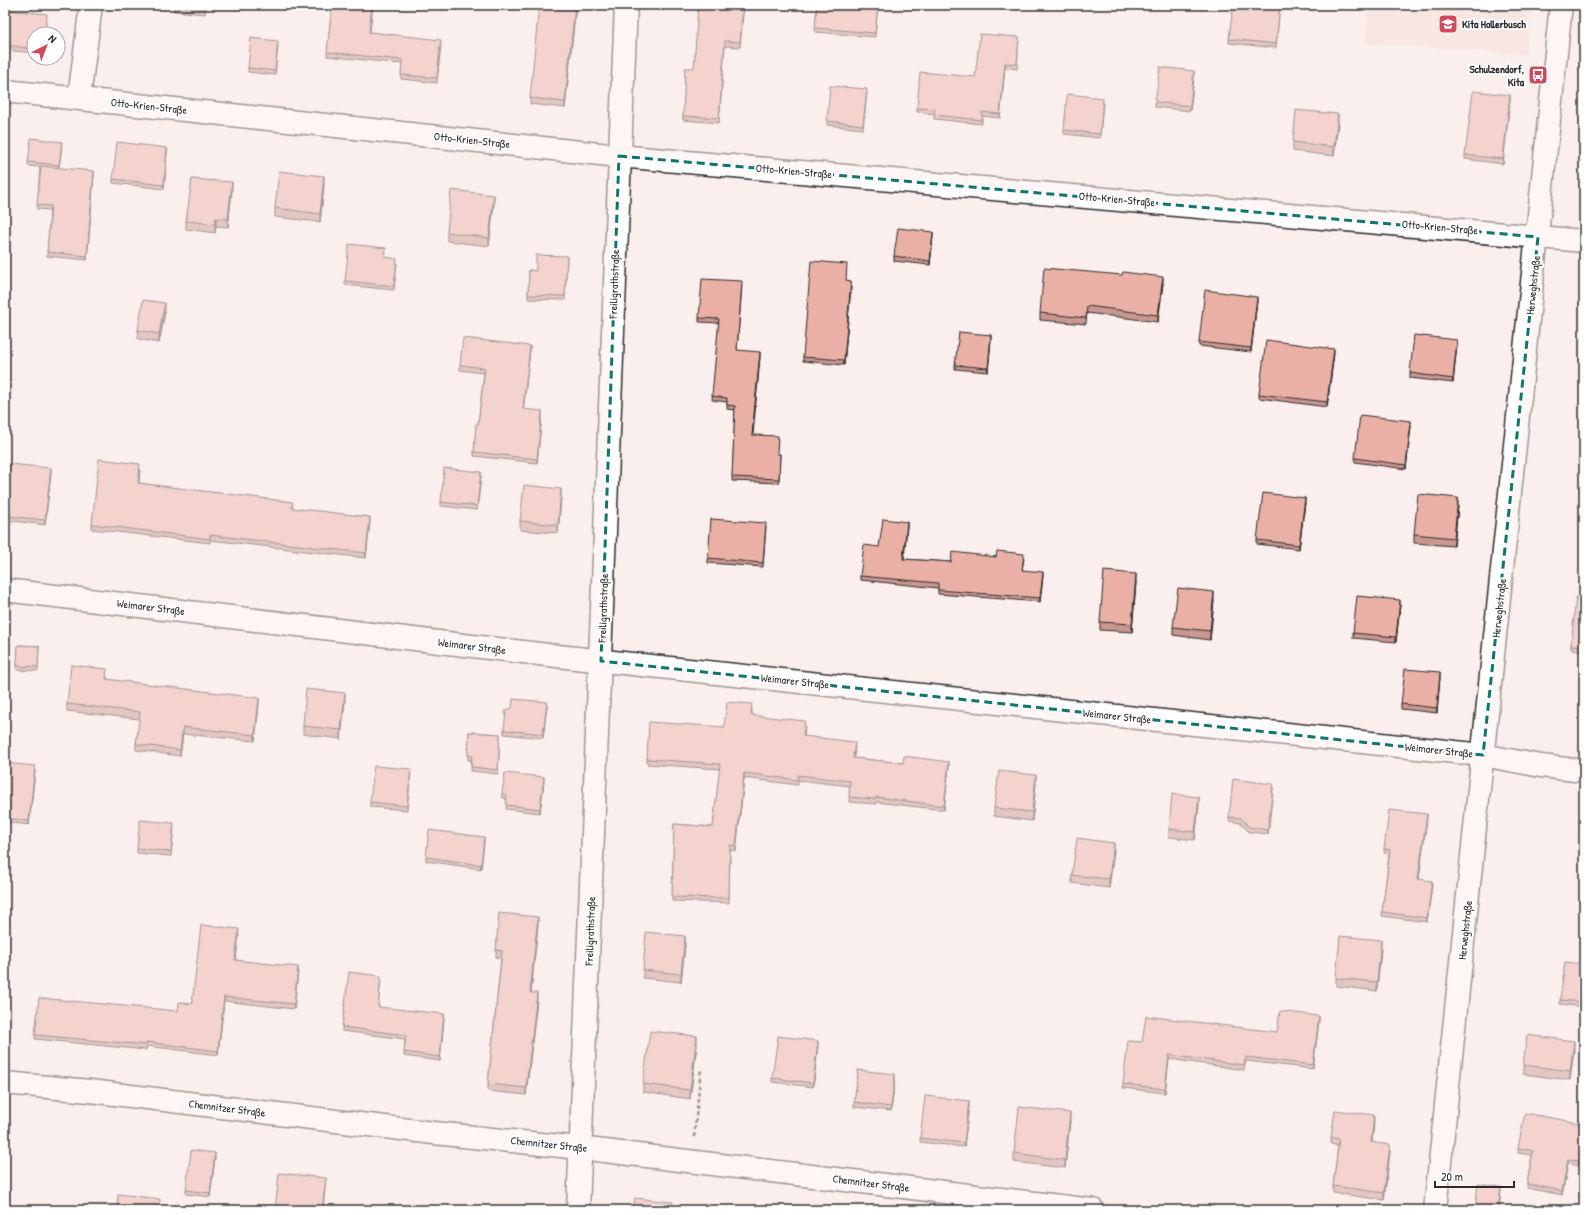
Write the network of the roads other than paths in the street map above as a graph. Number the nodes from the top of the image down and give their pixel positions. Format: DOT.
graph roads {
  1 [pos="91,5"];
  2 [pos="626,5"];
  3 [pos="1561,5"];
  4 [pos="5,91"];
  5 [pos="79,98"];
  6 [pos="619,156"];
  7 [pos="1538,236"];
  8 [pos="1584,241"];
  9 [pos="5,590"];
  10 [pos="601,661"];
  11 [pos="1484,755"];
  12 [pos="1584,771"];
  13 [pos="5,1083"];
  14 [pos="580,1148"];
  15 [pos="578,1210"];
  16 [pos="1093,1210"];
  17 [pos="1435,1210"];
  1 -- 5 [label="street"];
  2 -- 6 [label="street, Freiligrathstraße"];
  3 -- 7 [label="street, Herweghstraße"];
  4 -- 5 [label="street, Otto-Krien-Straße"];
  5 -- 6 [label="street, Otto-Krien-Straße"];
  6 -- 7 [label="street, Otto-Krien-Straße"];
  6 -- 10 [label="street, Freiligrathstraße"];
  7 -- 8 [label="street, Otto-Krien-Straße"];
  7 -- 11 [label="street, Herweghstraße"];
  9 -- 10 [label="street, Weimarer Straße"];
  10 -- 11 [label="street, Weimarer Straße"];
  10 -- 14 [label="street, Freiligrathstraße"];
  11 -- 12 [label="street, Weimarer Straße"];
  11 -- 17 [label="street, Herweghstraße"];
  13 -- 14 [label="street, Chemnitzer Straße"];
  14 -- 15 [label="street, Freiligrathstraße"];
  14 -- 16 [label="street, Chemnitzer Straße"];
}
